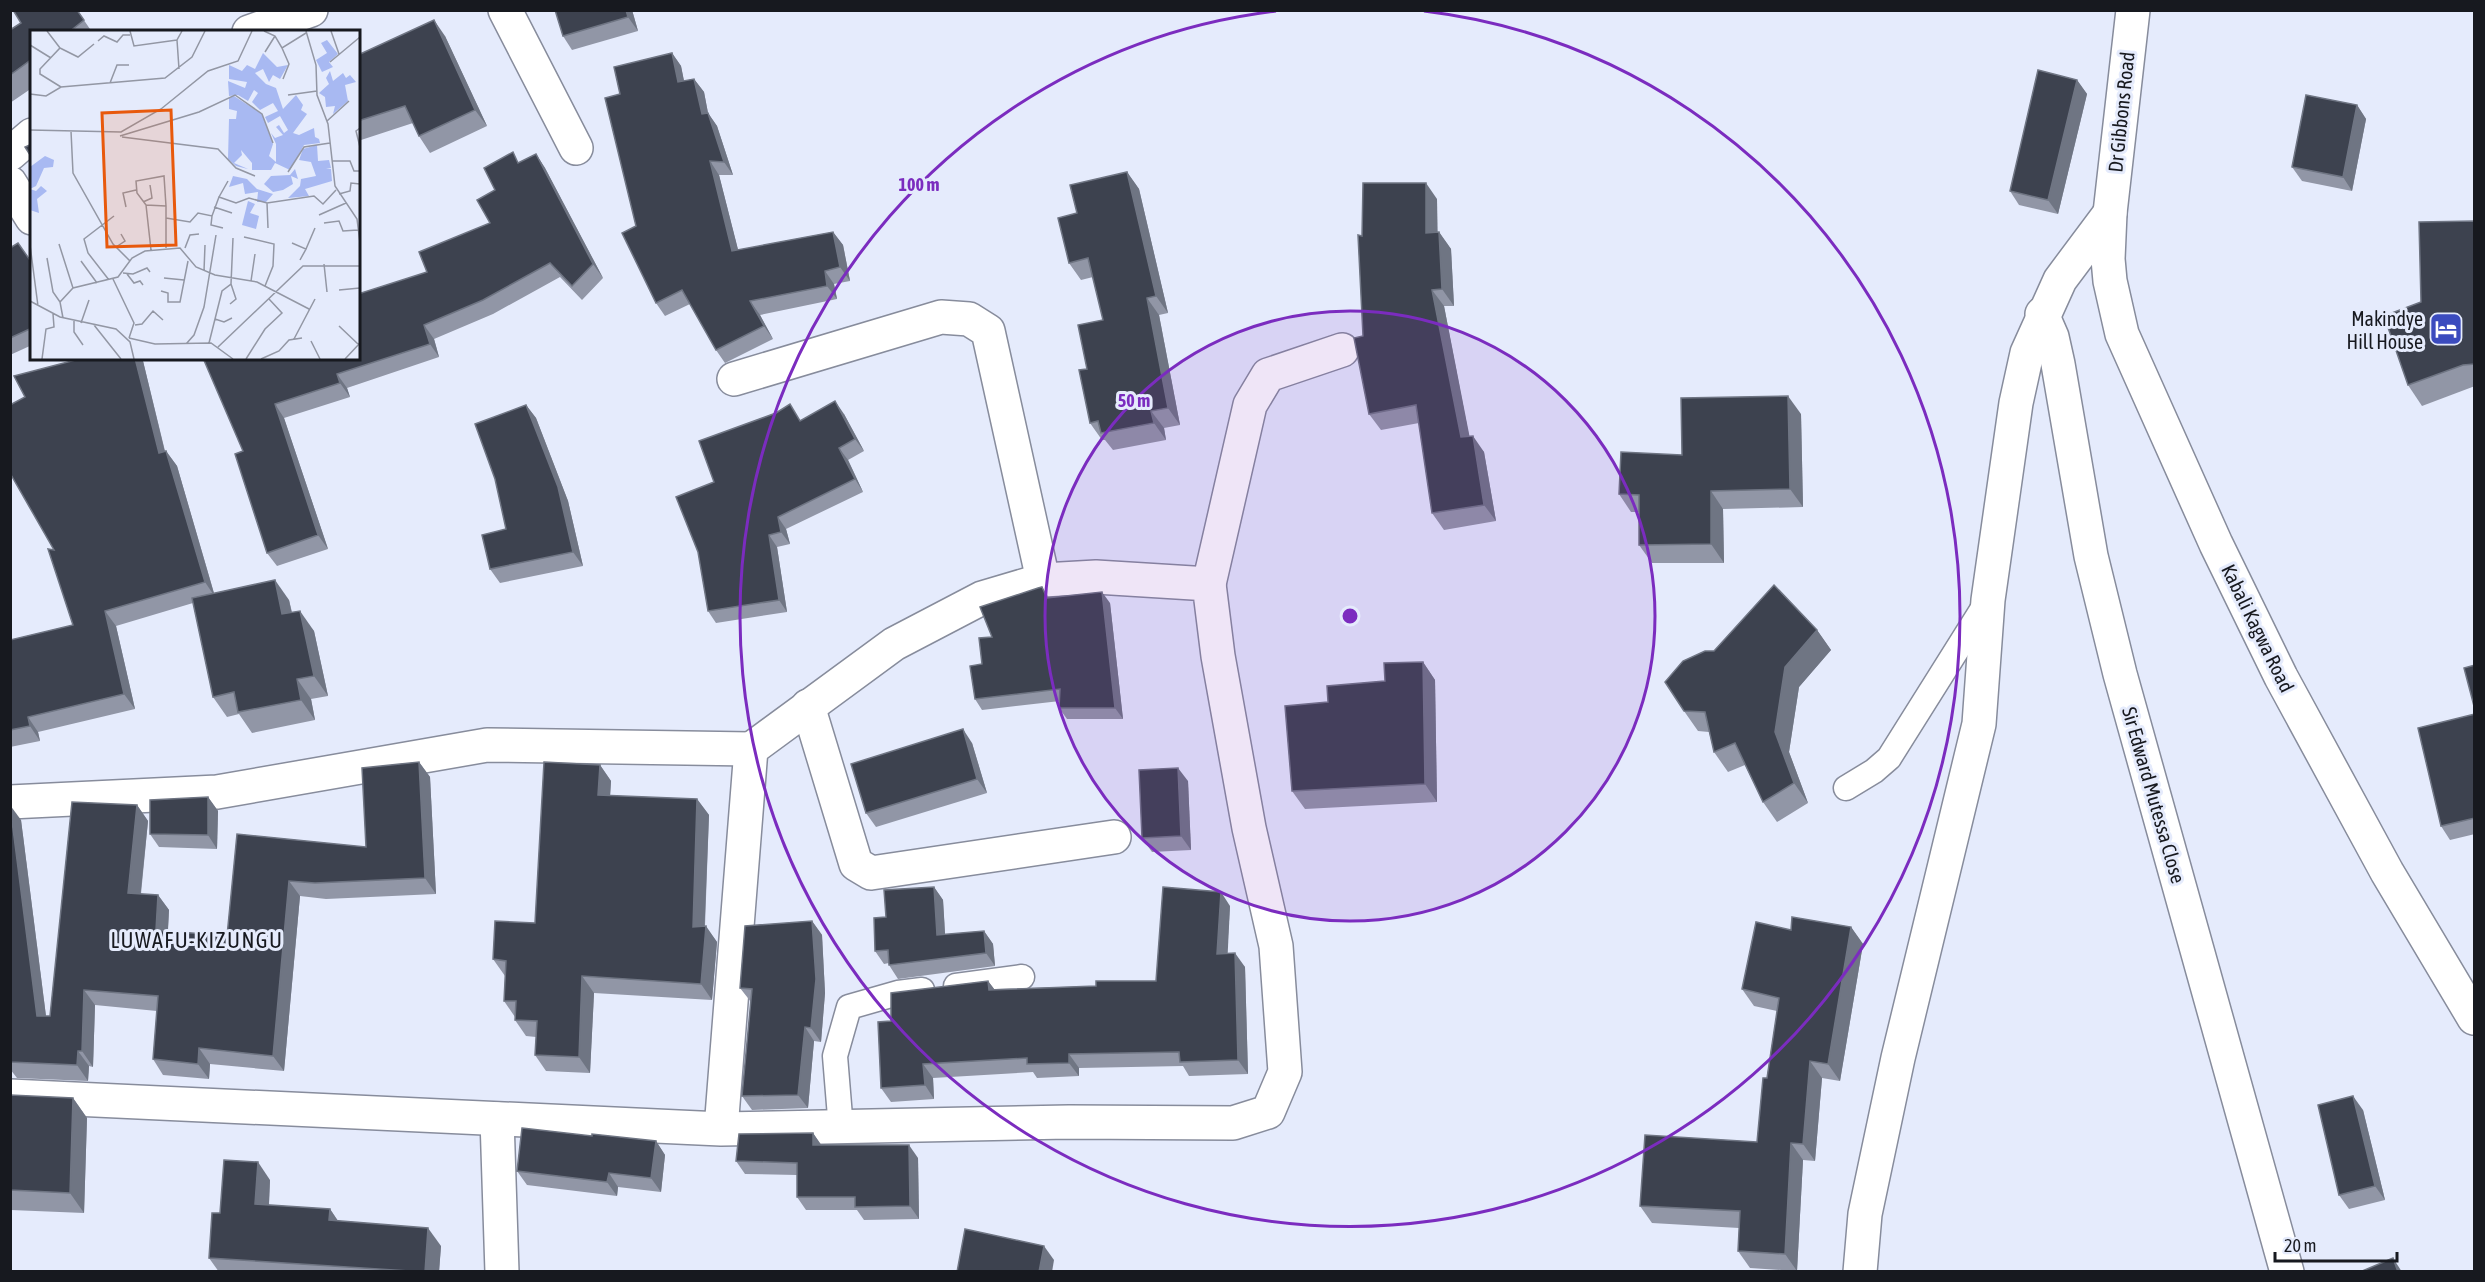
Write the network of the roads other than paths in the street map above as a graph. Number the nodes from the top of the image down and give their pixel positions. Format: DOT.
graph roads {
  1 [pos="310,10"];
  2 [pos="506,10"];
  3 [pos="2133,10"];
  4 [pos="255,30"];
  5 [pos="30,137"];
  6 [pos="576,148"];
  7 [pos="10,154"];
  8 [pos="10,183"];
  9 [pos="2110,213"];
  10 [pos="30,215"];
  11 [pos="2042,314"];
  12 [pos="1342,350"];
  13 [pos="734,379"];
  14 [pos="1043,580"];
  15 [pos="1209,584"];
  16 [pos="1988,600"];
  17 [pos="808,706"];
  18 [pos="751,749"];
  19 [pos="1846,788"];
  20 [pos="10,802"];
  21 [pos="1113,837"];
  22 [pos="1022,977"];
  23 [pos="2475,1018"];
  24 [pos="10,1096"];
  25 [pos="496,1119"];
  26 [pos="722,1129"];
  27 [pos="841,1129"];
  28 [pos="502,1272"];
  29 [pos="1860,1272"];
  30 [pos="2287,1272"];
  1 -- 4 [label="street"];
  2 -- 6 [label="street"];
  3 -- 9 [label="street, Dr Gibbons Road"];
  5 -- 7 [label="street"];
  8 -- 10 [label="street"];
  9 -- 11 [label="street"];
  9 -- 23 [label="street, Kabali Kagwa Road"];
  11 -- 16 [label="street"];
  11 -- 30 [label="street, Sir Edward Mutessa Close"];
  12 -- 15 [label="street"];
  13 -- 14 [label="street"];
  14 -- 15 [label="street"];
  14 -- 17 [label="street"];
  15 -- 27 [label="street"];
  16 -- 19 [label="lane"];
  16 -- 29 [label="street"];
  17 -- 18 [label="street"];
  17 -- 21 [label="street"];
  18 -- 20 [label="street"];
  18 -- 26 [label="street"];
  22 -- 27 [label="lane"];
  24 -- 25 [label="street"];
  25 -- 26 [label="street"];
  25 -- 28 [label="street"];
  26 -- 27 [label="street"];
}
